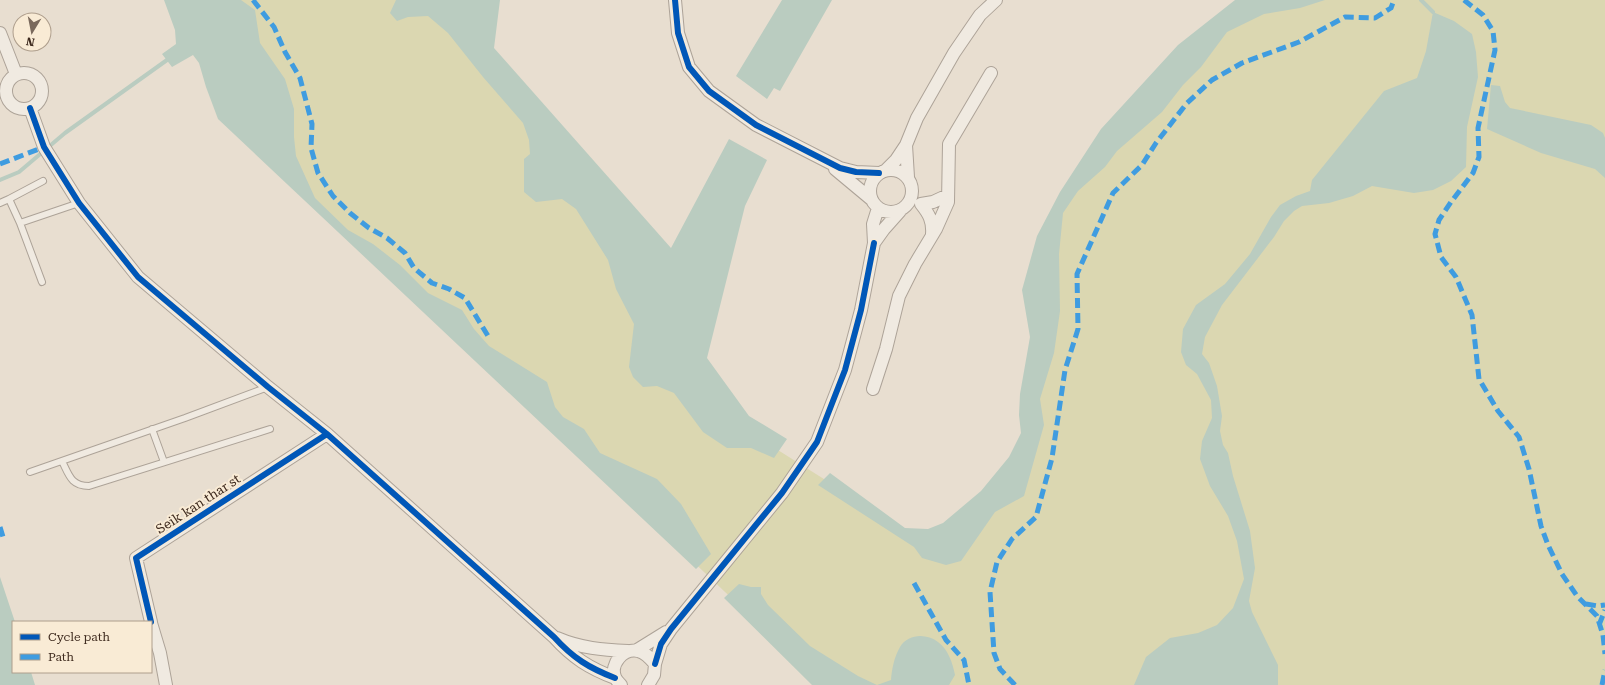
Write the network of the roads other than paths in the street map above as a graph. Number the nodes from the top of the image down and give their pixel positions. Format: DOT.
graph roads {
  1 [pos="675,0"];
  2 [pos="996,0"];
  3 [pos="0,33"];
  4 [pos="991,73"];
  5 [pos="16,74"];
  6 [pos="30,108"];
  7 [pos="906,145"];
  8 [pos="823,160"];
  9 [pos="882,172"];
  10 [pos="908,177"];
  11 [pos="43,181"];
  12 [pos="948,195"];
  13 [pos="9,199"];
  14 [pos="917,200"];
  15 [pos="0,203"];
  16 [pos="79,203"];
  17 [pos="874,203"];
  18 [pos="900,211"];
  19 [pos="20,223"];
  20 [pos="931,236"];
  21 [pos="874,243"];
  22 [pos="42,282"];
  23 [pos="268,387"];
  24 [pos="873,389"];
  25 [pos="152,429"];
  26 [pos="270,429"];
  27 [pos="327,434"];
  28 [pos="62,461"];
  29 [pos="164,462"];
  30 [pos="30,472"];
  31 [pos="151,621"];
  32 [pos="152,626"];
  33 [pos="670,629"];
  34 [pos="554,637"];
  35 [pos="632,651"];
  36 [pos="655,668"];
  37 [pos="618,682"];
  38 [pos="166,685"];
  39 [pos="648,685"];
  40 [pos="657,685"];
  1 -- 8 [label="street"];
  2 -- 7 [label="street"];
  3 -- 5 [label="street"];
  4 -- 12 [label="street"];
  5 -- 6 [label="street"];
  5 -- 6 [label="street"];
  6 -- 16 [label="street"];
  7 -- 9 [label="street"];
  7 -- 10 [label="street"];
  8 -- 9 [label="street"];
  8 -- 17 [label="street"];
  9 -- 10 [label="street"];
  9 -- 17 [label="street"];
  10 -- 14 [label="street"];
  11 -- 13 [label="lane"];
  12 -- 14 [label="street"];
  12 -- 20 [label="street"];
  13 -- 15 [label="lane"];
  13 -- 19 [label="lane"];
  14 -- 18 [label="street"];
  14 -- 20 [label="street"];
  16 -- 19 [label="lane"];
  16 -- 23 [label="street"];
  17 -- 18 [label="street"];
  17 -- 21 [label="street"];
  18 -- 21 [label="street"];
  19 -- 22 [label="lane"];
  20 -- 24 [label="street"];
  21 -- 33 [label="street"];
  23 -- 25 [label="lane"];
  23 -- 27 [label="street"];
  25 -- 28 [label="lane"];
  25 -- 29 [label="lane"];
  26 -- 29 [label="lane"];
  27 -- 31 [label="street, Seik kan thar st"];
  27 -- 34 [label="street"];
  28 -- 29 [label="lane"];
  28 -- 30 [label="lane"];
  32 -- 38 [label="street, Seik kan thar st"];
  33 -- 35 [label="street"];
  33 -- 36 [label="street"];
  34 -- 35 [label="street"];
  34 -- 37 [label="street"];
  35 -- 36 [label="street"];
  35 -- 37 [label="street"];
  36 -- 39 [label="street"];
  36 -- 40 [label="street"];
}
